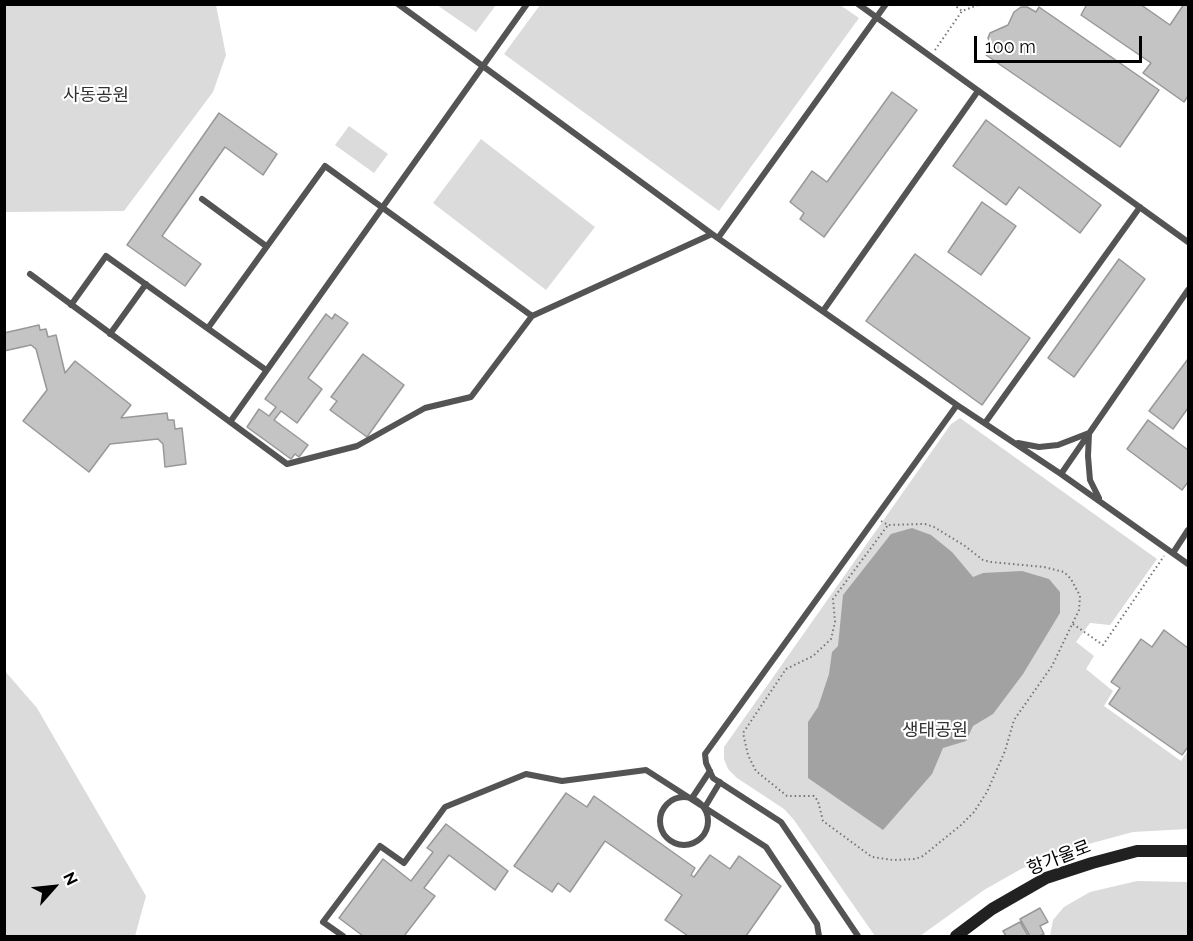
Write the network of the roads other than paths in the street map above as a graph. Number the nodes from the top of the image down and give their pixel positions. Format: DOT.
graph roads {
  1 [pos="398,4"];
  2 [pos="527,4"];
  3 [pos="858,4"];
  4 [pos="886,4"];
  5 [pos="876,18"];
  6 [pos="483,66"];
  7 [pos="978,91"];
  8 [pos="202,199"];
  9 [pos="382,207"];
  10 [pos="1140,207"];
  11 [pos="715,236"];
  12 [pos="1188,242"];
  13 [pos="266,246"];
  14 [pos="30,274"];
  15 [pos="146,284"];
  16 [pos="1188,290"];
  17 [pos="71,305"];
  18 [pos="823,311"];
  19 [pos="532,316"];
  20 [pos="208,328"];
  21 [pos="110,334"];
  22 [pos="266,370"];
  23 [pos="957,405"];
  24 [pos="230,422"];
  25 [pos="985,423"];
  26 [pos="1089,433"];
  27 [pos="1014,443"];
  28 [pos="1061,474"];
  29 [pos="1103,503"];
  30 [pos="1188,530"];
  31 [pos="1171,551"];
  32 [pos="1188,564"];
  33 [pos="710,771"];
  34 [pos="720,782"];
  35 [pos="694,800"];
  36 [pos="705,807"];
  37 [pos="1188,850"];
  38 [pos="343,936"];
  39 [pos="819,936"];
  40 [pos="858,936"];
  41 [pos="956,936"];
  1 -- 6 [label="lane"];
  2 -- 6 [label="lane"];
  3 -- 5 [label="lane"];
  4 -- 5 [label="lane"];
  5 -- 7 [label="lane"];
  5 -- 11 [label="lane"];
  6 -- 9 [label="lane"];
  6 -- 11 [label="lane"];
  7 -- 10 [label="lane"];
  7 -- 18 [label="lane"];
  8 -- 13 [label="lane"];
  9 -- 13 [label="lane"];
  9 -- 19 [label="lane"];
  9 -- 22 [label="lane"];
  10 -- 12 [label="lane"];
  10 -- 25 [label="lane"];
  11 -- 18 [label="lane"];
  11 -- 19 [label="lane"];
  13 -- 20 [label="lane"];
  14 -- 17 [label="lane"];
  15 -- 17 [label="lane"];
  15 -- 20 [label="lane"];
  15 -- 21 [label="lane"];
  16 -- 26 [label="lane"];
  17 -- 21 [label="lane"];
  18 -- 23 [label="lane"];
  19 -- 24 [label="lane"];
  20 -- 22 [label="lane"];
  21 -- 24 [label="lane"];
  22 -- 24 [label="lane"];
  23 -- 25 [label="lane"];
  23 -- 33 [label="lane"];
  25 -- 27 [label="lane"];
  26 -- 27 [label="lane"];
  26 -- 28 [label="lane"];
  26 -- 29 [label="lane"];
  27 -- 28 [label="lane"];
  28 -- 29 [label="lane"];
  29 -- 31 [label="lane"];
  30 -- 31 [label="lane"];
  31 -- 32 [label="lane"];
  33 -- 34 [label="lane"];
  33 -- 35 [label="lane"];
  34 -- 36 [label="lane"];
  34 -- 40 [label="lane"];
  35 -- 35 [label="lane"];
  35 -- 36 [label="lane"];
  35 -- 38 [label="lane"];
  36 -- 39 [label="lane"];
  37 -- 41 [label="main road, 항가울로"];
}
